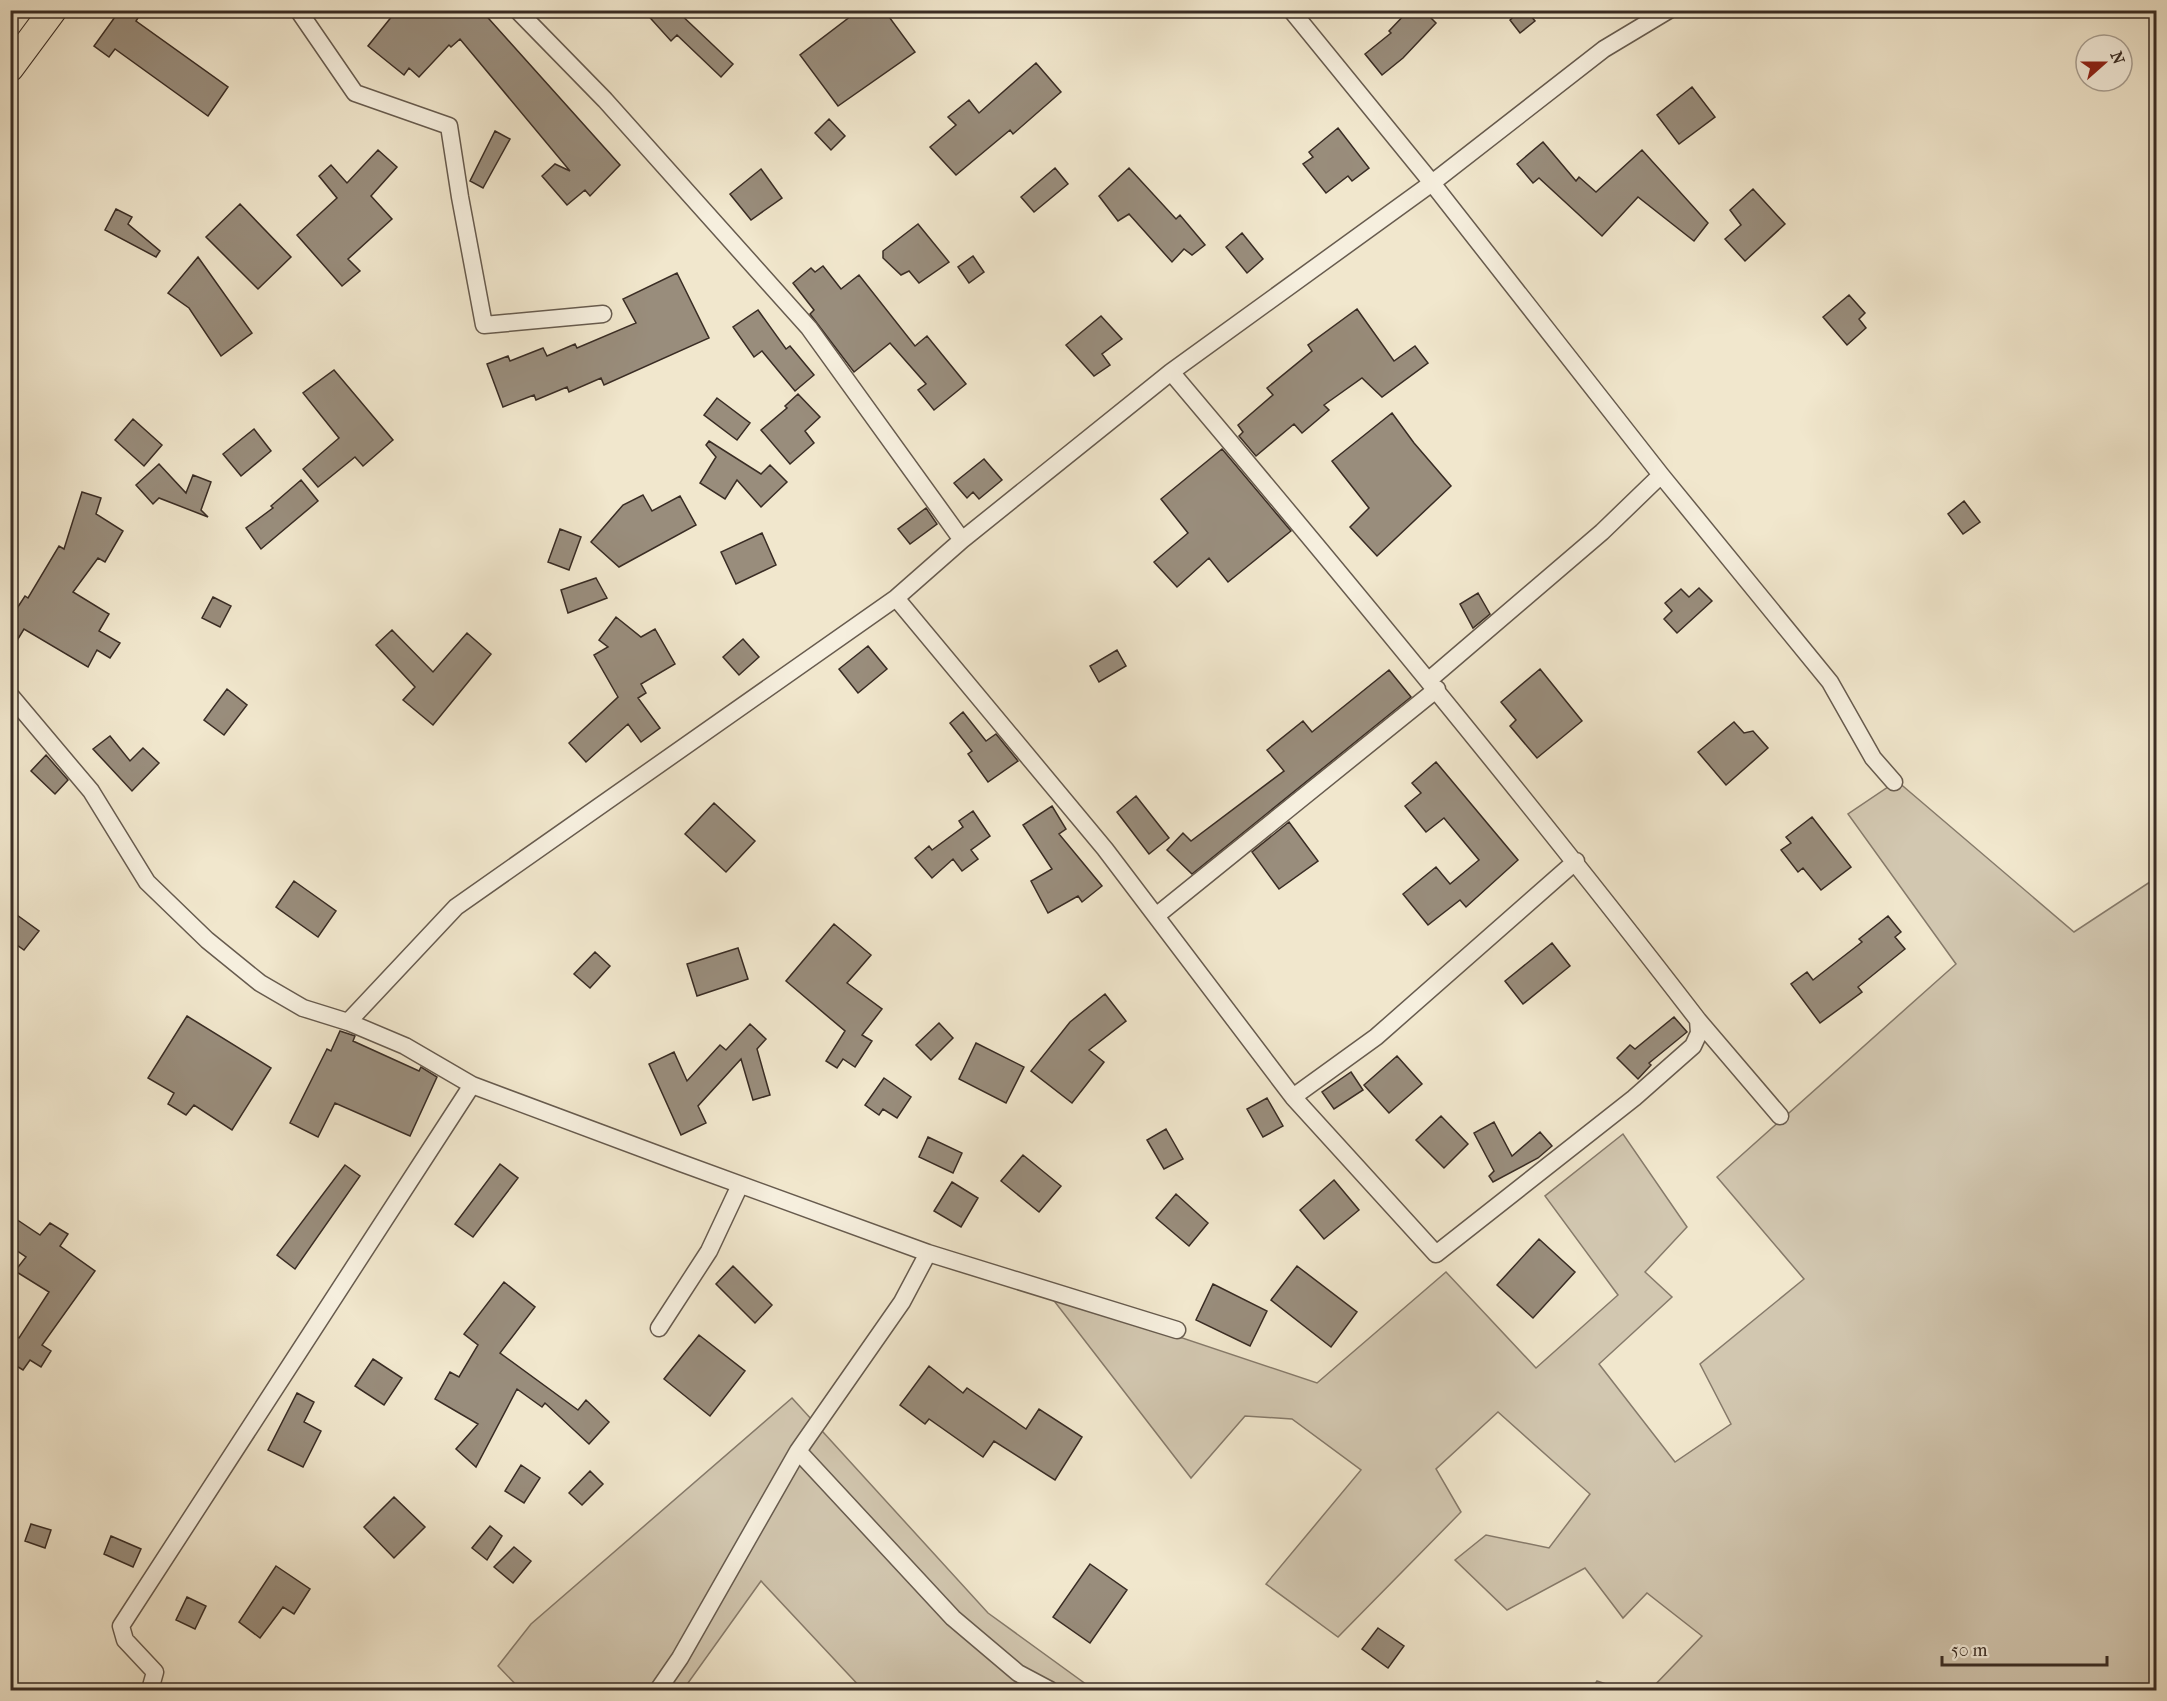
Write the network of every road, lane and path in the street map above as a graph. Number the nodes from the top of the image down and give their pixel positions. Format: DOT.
graph roads {
  1 [pos="53,10"];
  2 [pos="298,10"];
  3 [pos="517,10"];
  4 [pos="1292,10"];
  5 [pos="1669,10"];
  6 [pos="10,68"];
  7 [pos="1432,183"];
  8 [pos="603,314"];
  9 [pos="1171,372"];
  10 [pos="1661,475"];
  11 [pos="963,540"];
  12 [pos="896,597"];
  13 [pos="1433,685"];
  14 [pos="10,695"];
  15 [pos="1894,782"];
  16 [pos="1576,861"];
  17 [pos="1156,916"];
  18 [pos="1698,1020"];
  19 [pos="348,1022"];
  20 [pos="472,1084"];
  21 [pos="1293,1097"];
  22 [pos="1780,1116"];
  23 [pos="740,1185"];
  24 [pos="928,1253"];
  25 [pos="658,1328"];
  26 [pos="1177,1330"];
  27 [pos="798,1451"];
  28 [pos="150,1690"];
  29 [pos="658,1690"];
  30 [pos="1050,1690"];
  1 -- 6 [label="main road"];
  2 -- 8 [label="street"];
  3 -- 11 [label="street"];
  4 -- 7 [label="street"];
  5 -- 7 [label="street"];
  7 -- 9 [label="street"];
  7 -- 10 [label="street"];
  9 -- 11 [label="street"];
  9 -- 13 [label="street"];
  10 -- 13 [label="street"];
  10 -- 15 [label="street"];
  11 -- 12 [label="street"];
  12 -- 17 [label="street"];
  12 -- 19 [label="street"];
  13 -- 16 [label="street"];
  13 -- 17 [label="street"];
  14 -- 19 [label="street"];
  16 -- 18 [label="street"];
  16 -- 21 [label="street"];
  17 -- 21 [label="street"];
  18 -- 21 [label="street"];
  18 -- 22 [label="street"];
  19 -- 20 [label="street"];
  20 -- 23 [label="street"];
  20 -- 28 [label="street"];
  23 -- 24 [label="street"];
  23 -- 25 [label="street"];
  24 -- 26 [label="street"];
  24 -- 27 [label="street"];
  27 -- 29 [label="street"];
  27 -- 30 [label="street"];
}
